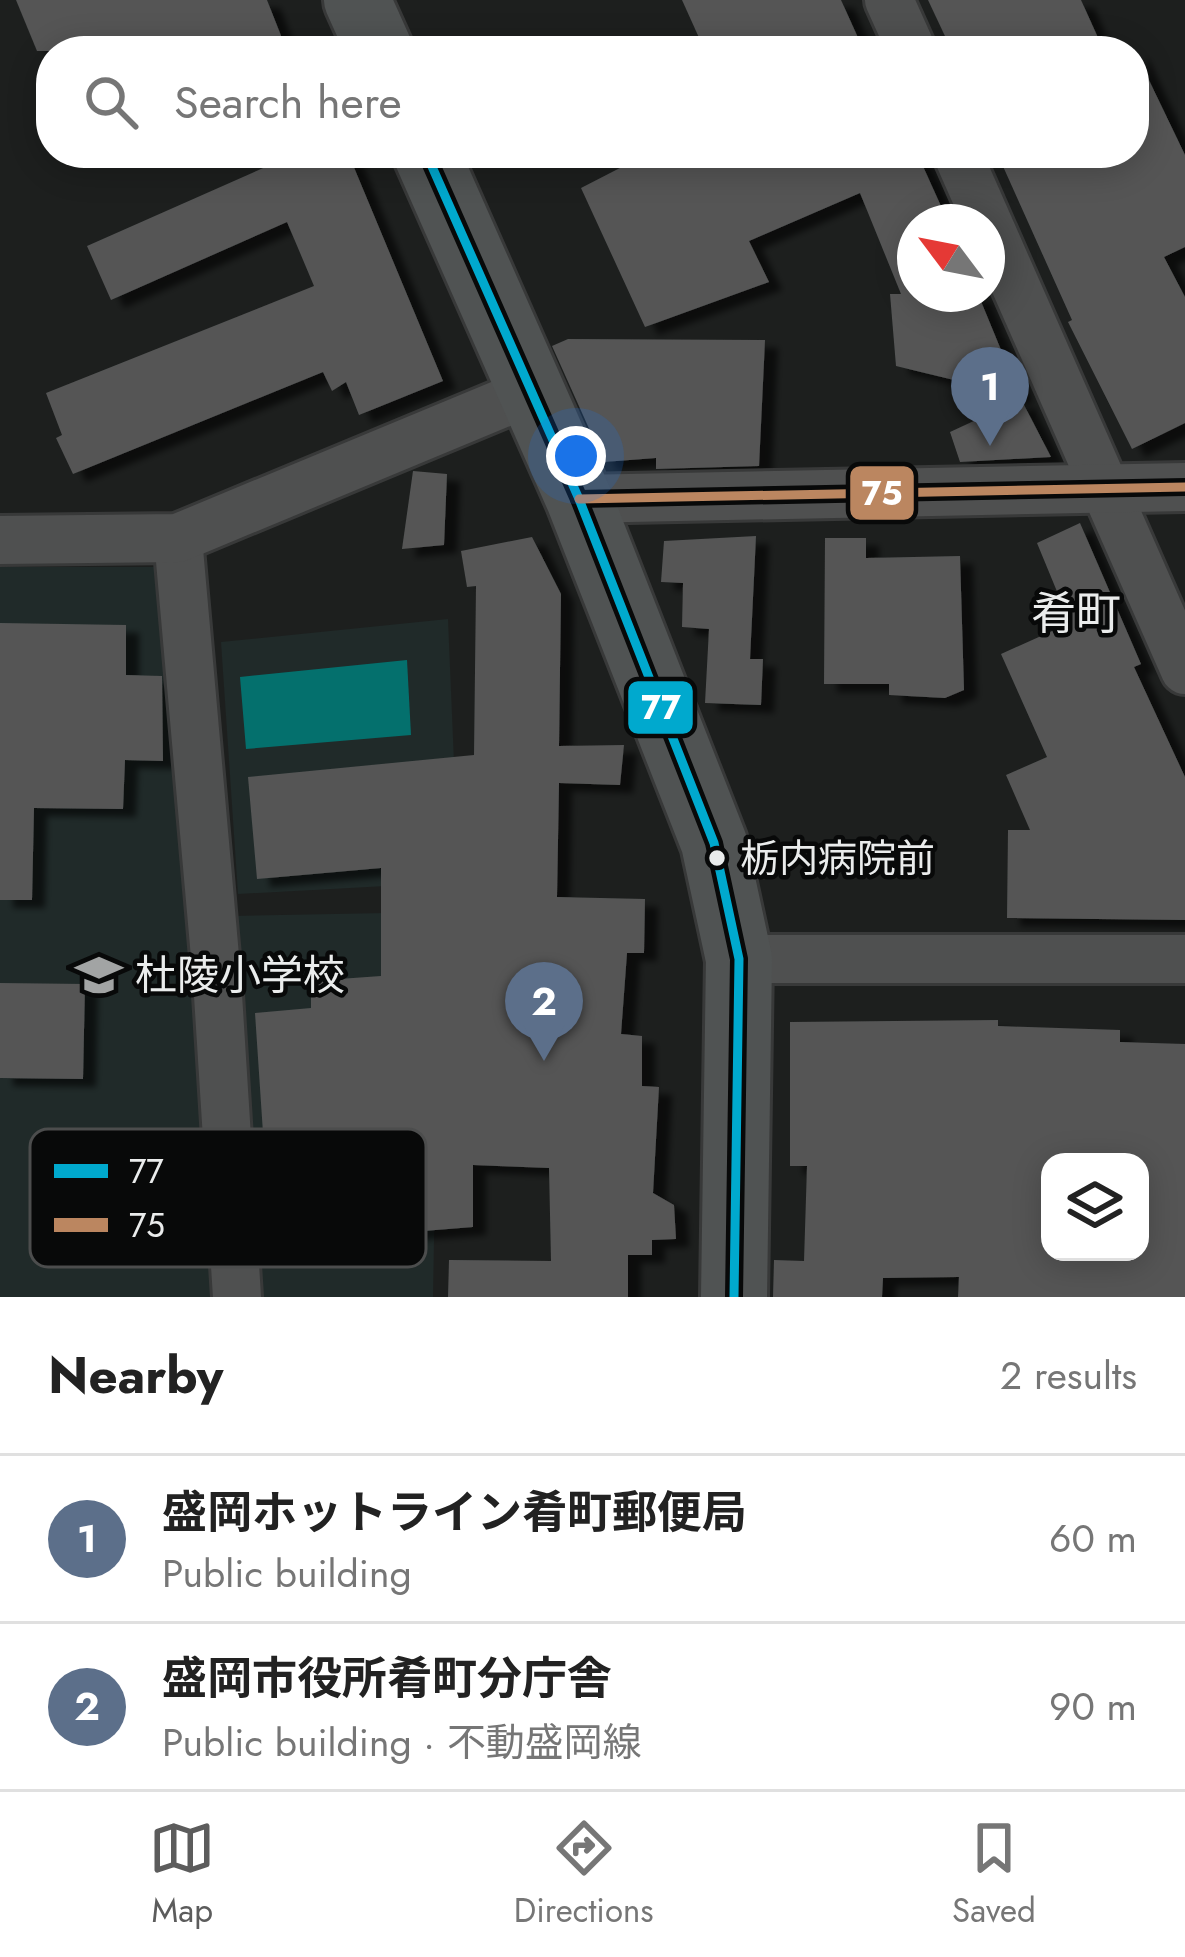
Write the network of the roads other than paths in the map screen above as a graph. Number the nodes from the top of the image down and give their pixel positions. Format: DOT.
graph roads {
  1 [pos="357,0"];
  2 [pos="889,0"];
  3 [pos="373,36"];
  4 [pos="905,36"];
  5 [pos="432,168"];
  6 [pos="964,168"];
  7 [pos="532,392"];
  8 [pos="1106,487"];
  9 [pos="1185,487"];
  10 [pos="579,499"];
  11 [pos="178,538"];
  12 [pos="0,540"];
  13 [pos="1185,670"];
  14 [pos="739,959"];
  15 [pos="1185,959"];
  16 [pos="227,1129"];
  17 [pos="236,1267"];
  18 [pos="238,1297"];
  19 [pos="734,1297"];
  1 -- 3 [label="main road"];
  2 -- 4 [label="street"];
  5 -- 7 [label="main road"];
  6 -- 8 [label="street"];
  7 -- 10 [label="main road"];
  7 -- 11 [label="street"];
  8 -- 9 [label="street"];
  8 -- 10 [label="street"];
  8 -- 13 [label="street"];
  10 -- 14 [label="main road"];
  11 -- 12 [label="street"];
  11 -- 16 [label="street"];
  14 -- 15 [label="street"];
  14 -- 19 [label="main road"];
  17 -- 18 [label="street"];
}
